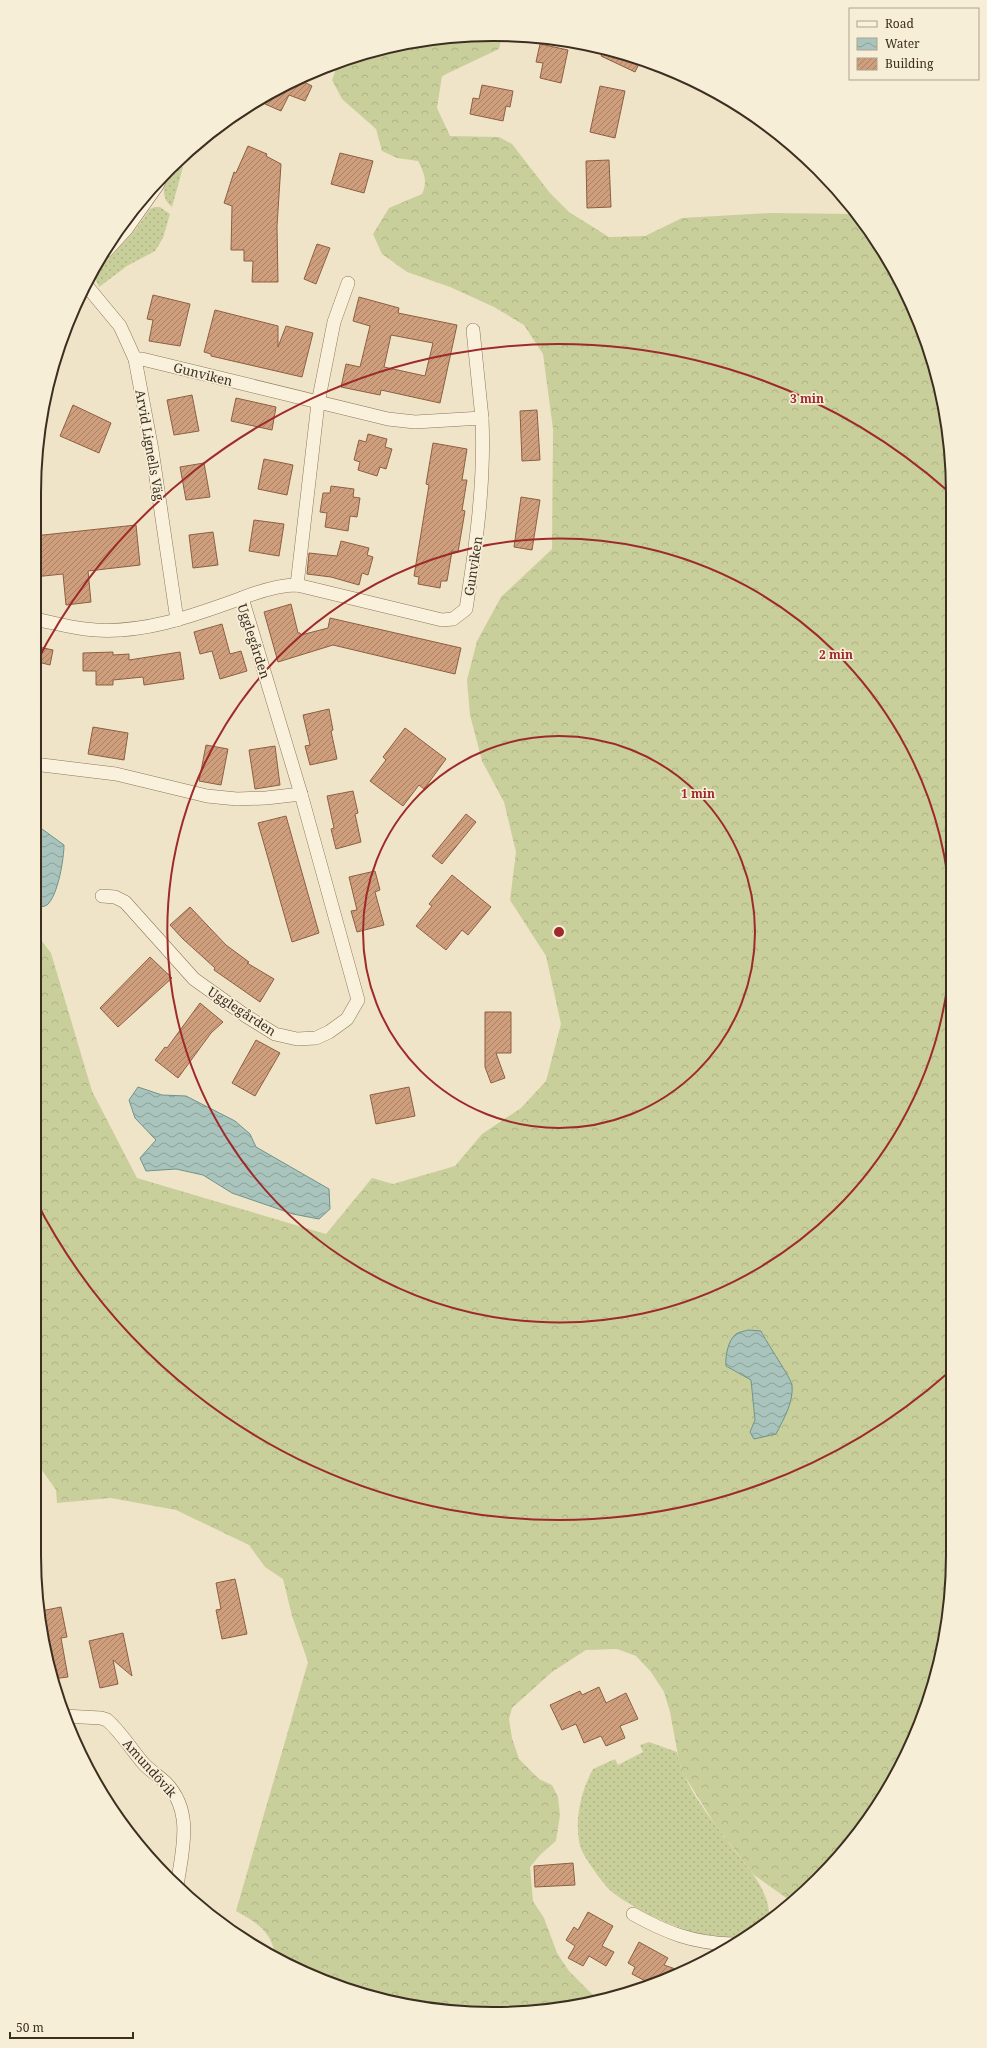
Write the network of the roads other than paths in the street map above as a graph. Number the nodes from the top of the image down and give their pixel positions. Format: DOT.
graph roads {
  1 [pos="348,283"];
  2 [pos="90,290"];
  3 [pos="473,330"];
  4 [pos="134,359"];
  5 [pos="318,403"];
  6 [pos="482,418"];
  7 [pos="297,585"];
  8 [pos="242,598"];
  9 [pos="41,620"];
  10 [pos="177,620"];
  11 [pos="41,765"];
  12 [pos="301,794"];
  13 [pos="102,896"];
  14 [pos="71,1716"];
  15 [pos="178,1878"];
  16 [pos="633,1914"];
  17 [pos="724,1943"];
  1 -- 5 [label="street"];
  2 -- 4 [label="street, Arvid Lignells Väg"];
  3 -- 6 [label="street, Gunviken"];
  4 -- 5 [label="street, Gunviken"];
  4 -- 10 [label="street, Arvid Lignells Väg"];
  5 -- 6 [label="street, Gunviken"];
  5 -- 7 [label="street"];
  6 -- 7 [label="street, Gunviken"];
  7 -- 8 [label="street, Gunviken"];
  8 -- 10 [label="street, Ugglegården"];
  8 -- 12 [label="street, Ugglegården"];
  9 -- 10 [label="street, Ugglegården"];
  11 -- 12 [label="street"];
  12 -- 13 [label="street, Ugglegården"];
  14 -- 15 [label="street, Amundövik"];
  16 -- 17 [label="street"];
}
